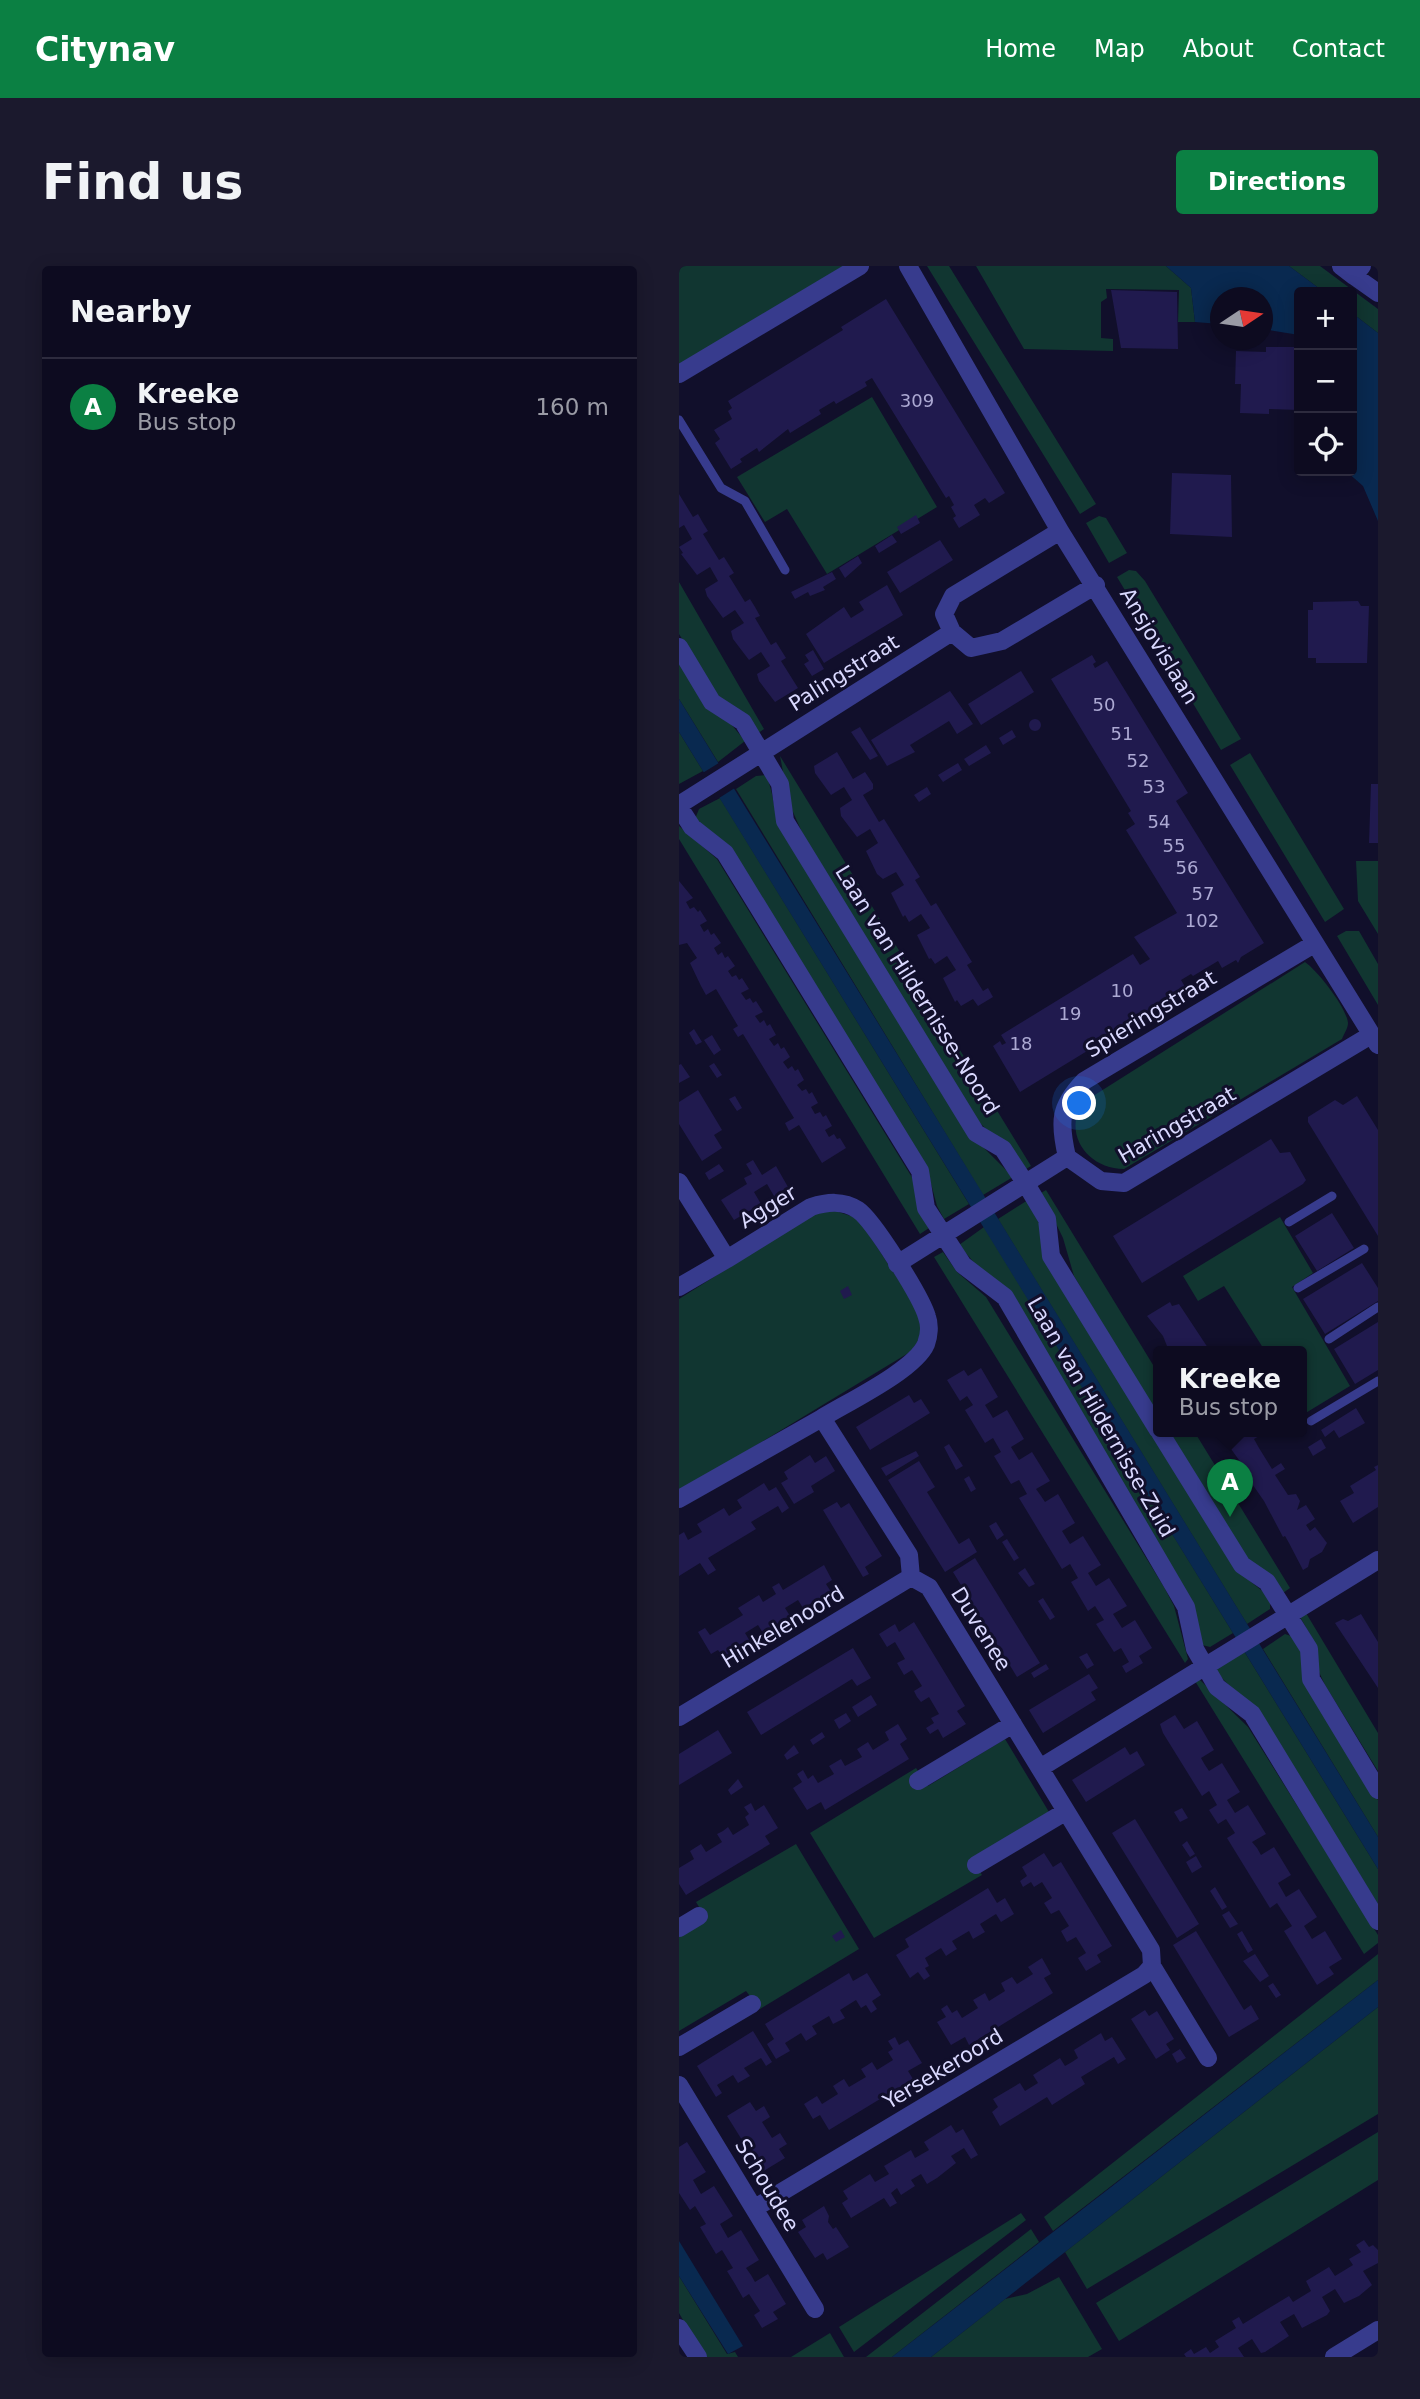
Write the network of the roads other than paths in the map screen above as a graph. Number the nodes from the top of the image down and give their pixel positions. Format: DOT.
graph roads {
  1 [pos="860,266"];
  2 [pos="908,266"];
  3 [pos="1352,269"];
  4 [pos="1378,293"];
  5 [pos="679,374"];
  6 [pos="679,420"];
  7 [pos="1060,531"];
  8 [pos="785,570"];
  9 [pos="1096,585"];
  10 [pos="951,632"];
  11 [pos="679,647"];
  12 [pos="761,753"];
  13 [pos="679,806"];
  14 [pos="1314,944"];
  15 [pos="1375,1040"];
  16 [pos="1067,1157"];
  17 [pos="679,1182"];
  18 [pos="1026,1184"];
  19 [pos="1332,1196"];
  20 [pos="1289,1222"];
  21 [pos="944,1234"];
  22 [pos="1364,1249"];
  23 [pos="727,1259"];
  24 [pos="897,1264"];
  25 [pos="679,1287"];
  26 [pos="1298,1289"];
  27 [pos="1378,1307"];
  28 [pos="1329,1339"];
  29 [pos="1378,1381"];
  30 [pos="822,1418"];
  31 [pos="1153,1420"];
  32 [pos="1311,1421"];
  33 [pos="1163,1437"];
  34 [pos="679,1499"];
  35 [pos="1378,1560"];
  36 [pos="911,1577"];
  37 [pos="1288,1616"];
  38 [pos="1205,1666"];
  39 [pos="679,1717"];
  40 [pos="1013,1724"];
  41 [pos="1040,1768"];
  42 [pos="919,1781"];
  43 [pos="1378,1790"];
  44 [pos="1065,1812"];
  45 [pos="976,1866"];
  46 [pos="699,1916"];
  47 [pos="1378,1921"];
  48 [pos="679,1928"];
  49 [pos="1152,1966"];
  50 [pos="752,2004"];
  51 [pos="679,2047"];
  52 [pos="1208,2058"];
  53 [pos="679,2085"];
  54 [pos="755,2208"];
  55 [pos="815,2309"];
  56 [pos="679,2328"];
  57 [pos="1378,2330"];
  58 [pos="1340,2355"];
  59 [pos="698,2357"];
  1 -- 5 [label="street"];
  2 -- 7 [label="street, Ansjovislaan"];
  3 -- 4 [label="street"];
  6 -- 8 [label="lane"];
  7 -- 9 [label="street, Ansjovislaan"];
  7 -- 10 [label="street"];
  9 -- 10 [label="street"];
  9 -- 14 [label="street, Ansjovislaan"];
  10 -- 12 [label="street, Palingstraat"];
  11 -- 12 [label="street, Laan van Hildernisse-Noord"];
  12 -- 13 [label="street, Palingstraat"];
  12 -- 18 [label="street, Laan van Hildernisse-Noord"];
  13 -- 21 [label="street, Laan van Hildernisse-Zuid"];
  14 -- 15 [label="street, Ansjovislaan"];
  14 -- 16 [label="street, Spieringstraat"];
  15 -- 16 [label="street, Haringstraat"];
  16 -- 18 [label="street"];
  17 -- 23 [label="street, Agger"];
  18 -- 21 [label="street"];
  18 -- 31 [label="street, Laan van Hildernisse-Noord"];
  19 -- 20 [label="lane"];
  21 -- 24 [label="street"];
  21 -- 38 [label="street, Laan van Hildernisse-Zuid"];
  22 -- 26 [label="lane"];
  23 -- 24 [label="street, Agger"];
  23 -- 25 [label="street"];
  24 -- 30 [label="street"];
  27 -- 28 [label="lane"];
  29 -- 32 [label="lane"];
  30 -- 34 [label="street"];
  30 -- 36 [label="street"];
  33 -- 37 [label="street, Laan van Hildernisse-Noord"];
  35 -- 37 [label="street"];
  36 -- 39 [label="street, Hinkelenoord"];
  36 -- 40 [label="street, Duvenee"];
  37 -- 38 [label="street"];
  37 -- 43 [label="street, Laan van Hildernisse-Noord"];
  38 -- 41 [label="street"];
  38 -- 47 [label="street, Laan van Hildernisse-Zuid"];
  40 -- 41 [label="street, Duvenee"];
  40 -- 42 [label="street"];
  41 -- 44 [label="street, Duvenee"];
  44 -- 45 [label="street"];
  44 -- 49 [label="street, Duvenee"];
  46 -- 48 [label="street"];
  49 -- 52 [label="street, Duvenee"];
  49 -- 54 [label="street, Yersekeroord"];
  50 -- 51 [label="street"];
  53 -- 54 [label="street, Schoudee"];
  54 -- 55 [label="street, Schoudee"];
  56 -- 59 [label="street"];
  57 -- 58 [label="street"];
}
